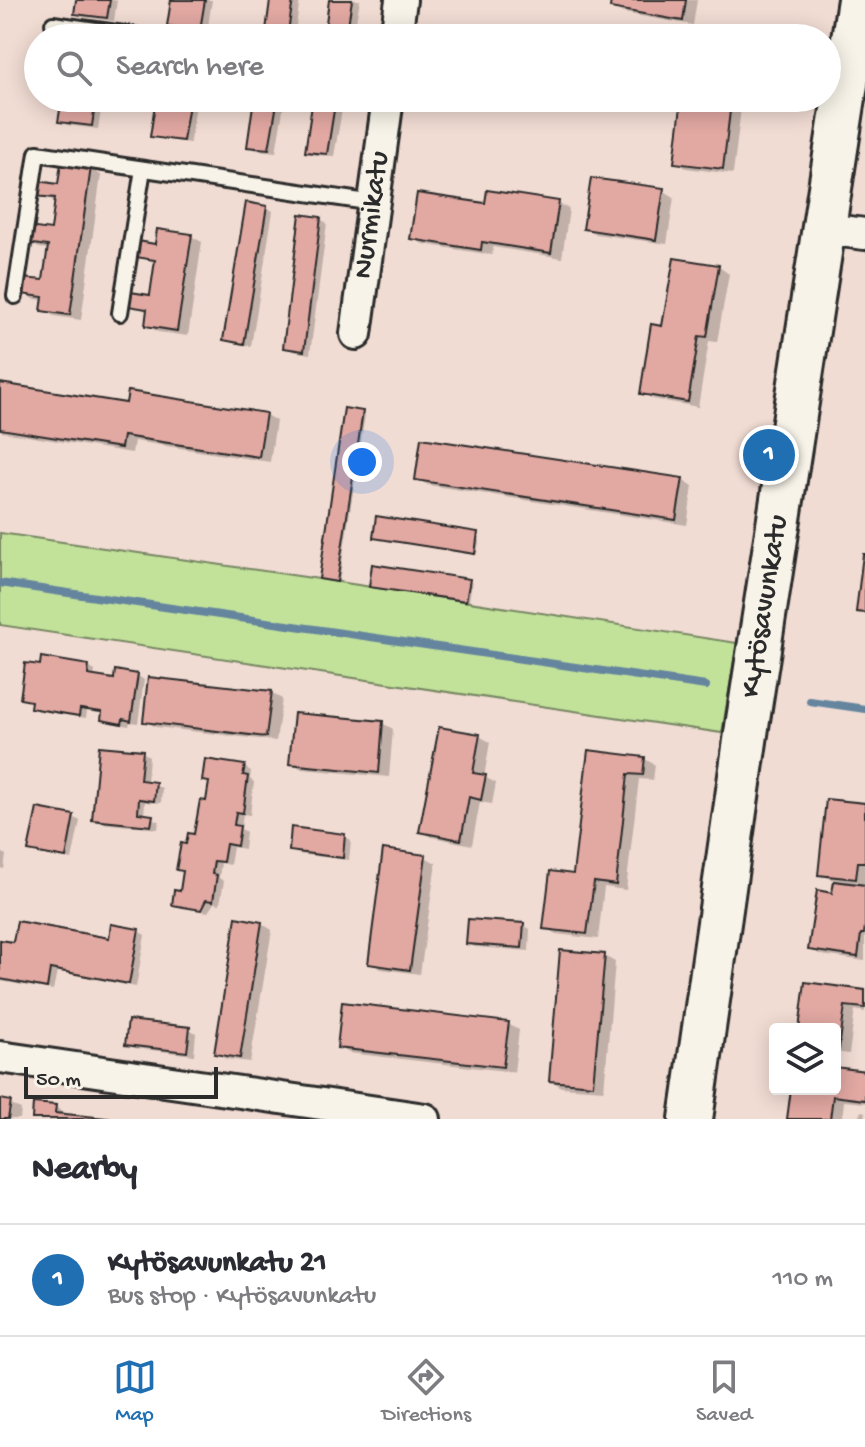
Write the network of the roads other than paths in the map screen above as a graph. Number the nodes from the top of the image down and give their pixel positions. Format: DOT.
graph roads {
  1 [pos="401,0"];
  2 [pos="859,0"];
  3 [pos="398,24"];
  4 [pos="386,112"];
  5 [pos="143,169"];
  6 [pos="374,203"];
  7 [pos="824,229"];
  8 [pos="865,234"];
  9 [pos="15,296"];
  10 [pos="120,313"];
  11 [pos="356,334"];
  12 [pos="0,1057"];
  13 [pos="425,1119"];
  14 [pos="691,1119"];
  1 -- 3 [label="street"];
  2 -- 7 [label="street, Kytösavunkatu"];
  4 -- 6 [label="street, Nurmikatu"];
  5 -- 6 [label="lane"];
  5 -- 9 [label="lane"];
  5 -- 10 [label="lane"];
  6 -- 11 [label="street, Nurmikatu"];
  7 -- 8 [label="street"];
  7 -- 14 [label="street, Kytösavunkatu"];
  12 -- 13 [label="street"];
}
